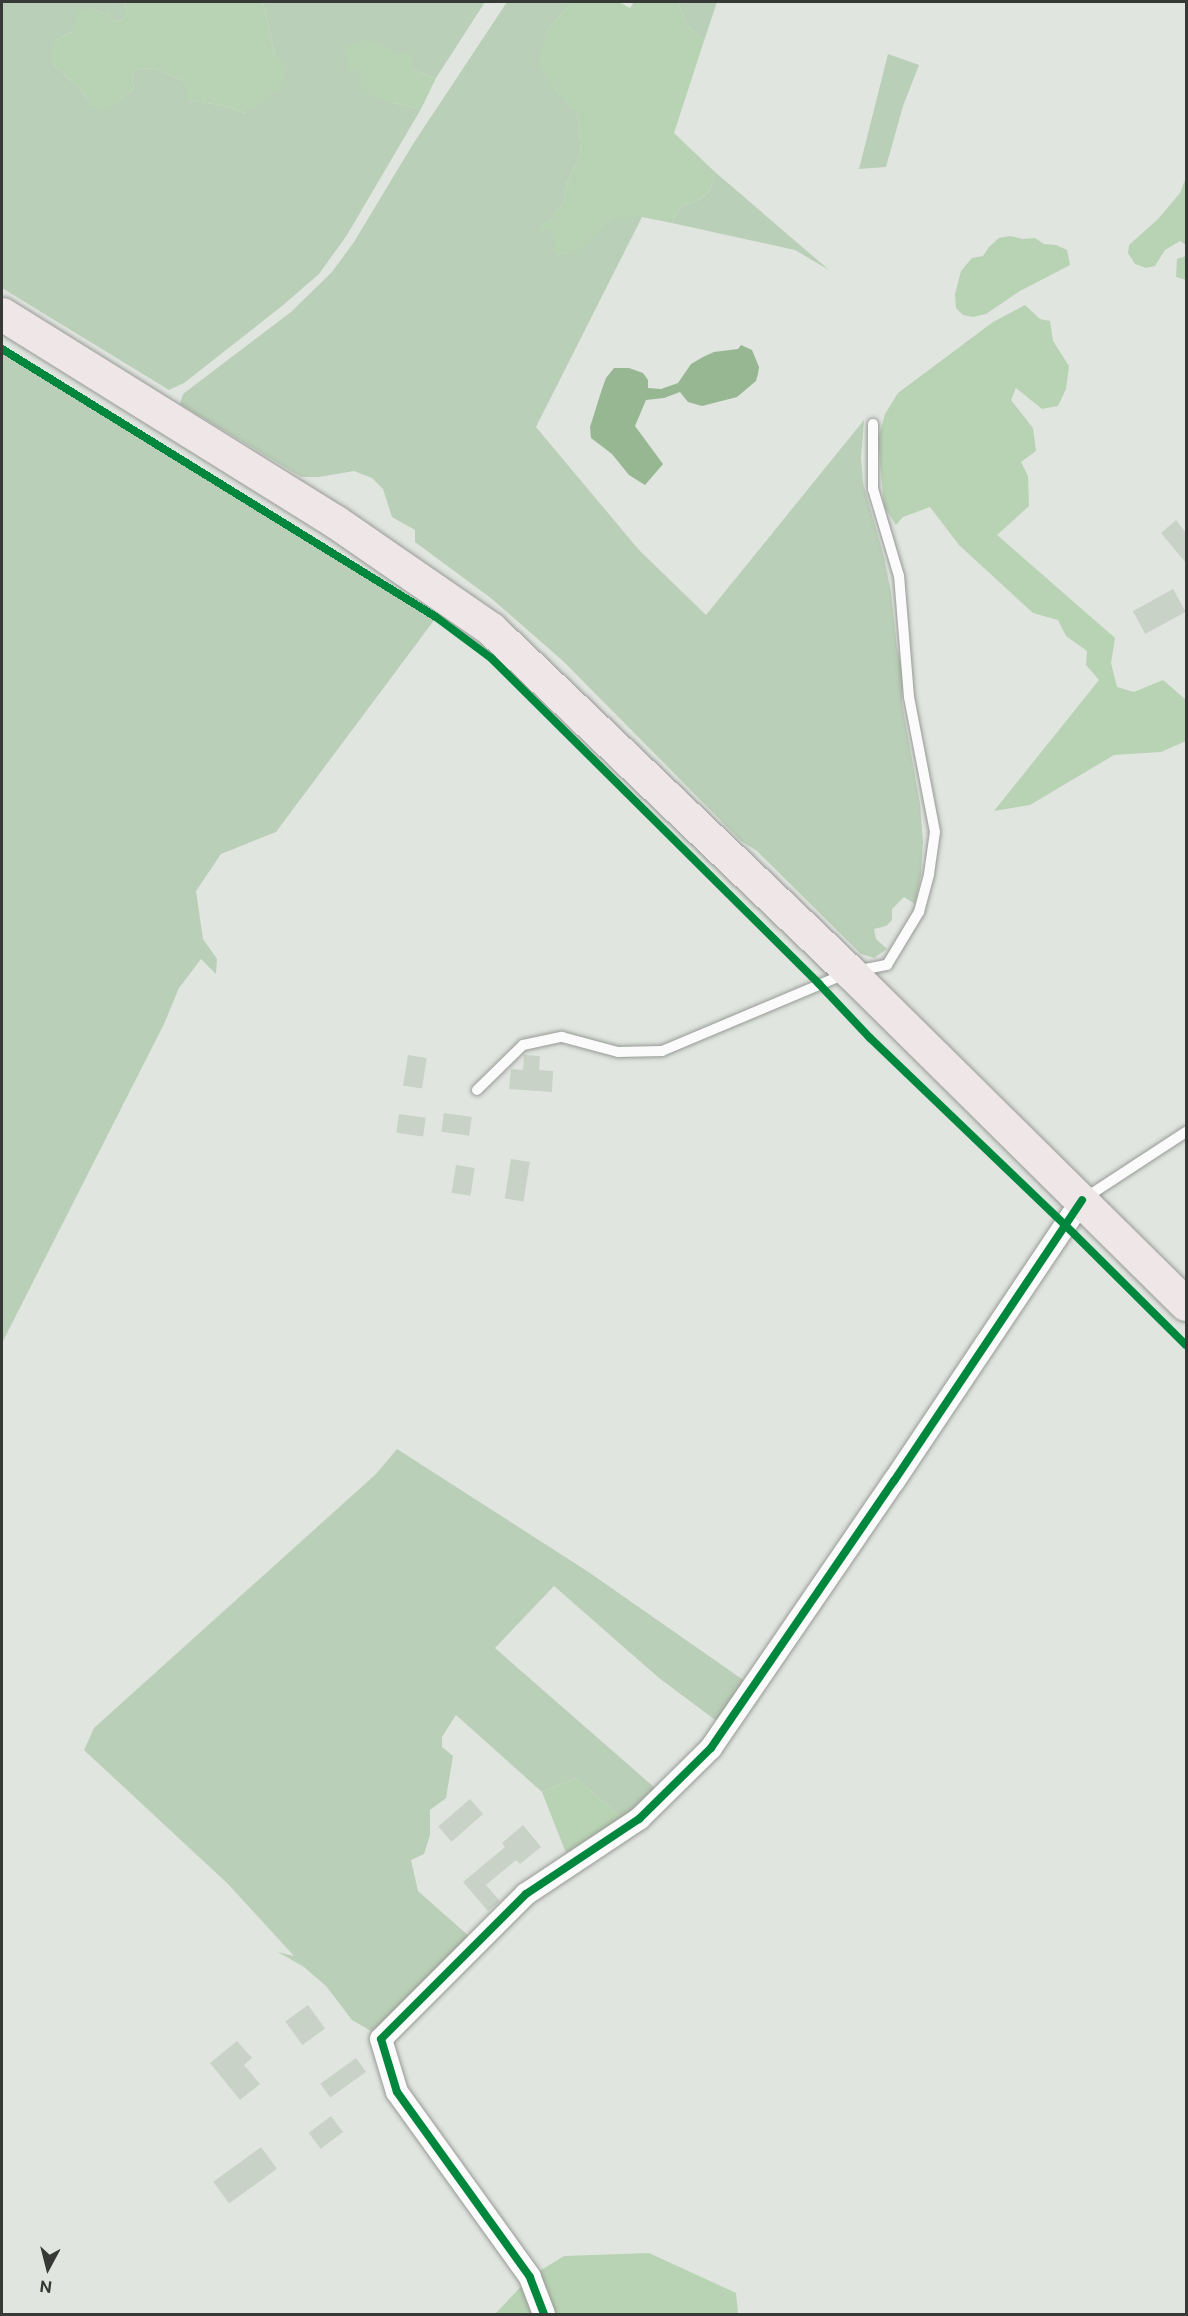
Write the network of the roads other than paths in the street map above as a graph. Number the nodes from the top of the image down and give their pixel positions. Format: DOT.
graph roads {
  1 [pos="2,314"];
  2 [pos="873,424"];
  3 [pos="850,972"];
  4 [pos="477,1090"];
  5 [pos="1186,1132"];
  6 [pos="1082,1200"];
  7 [pos="1186,1304"];
  8 [pos="544,2314"];
  1 -- 3 [label="highway"];
  2 -- 3 [label="lane"];
  3 -- 4 [label="lane"];
  3 -- 6 [label="highway"];
  5 -- 6 [label="lane"];
  6 -- 7 [label="highway"];
  6 -- 8 [label="street"];
}
